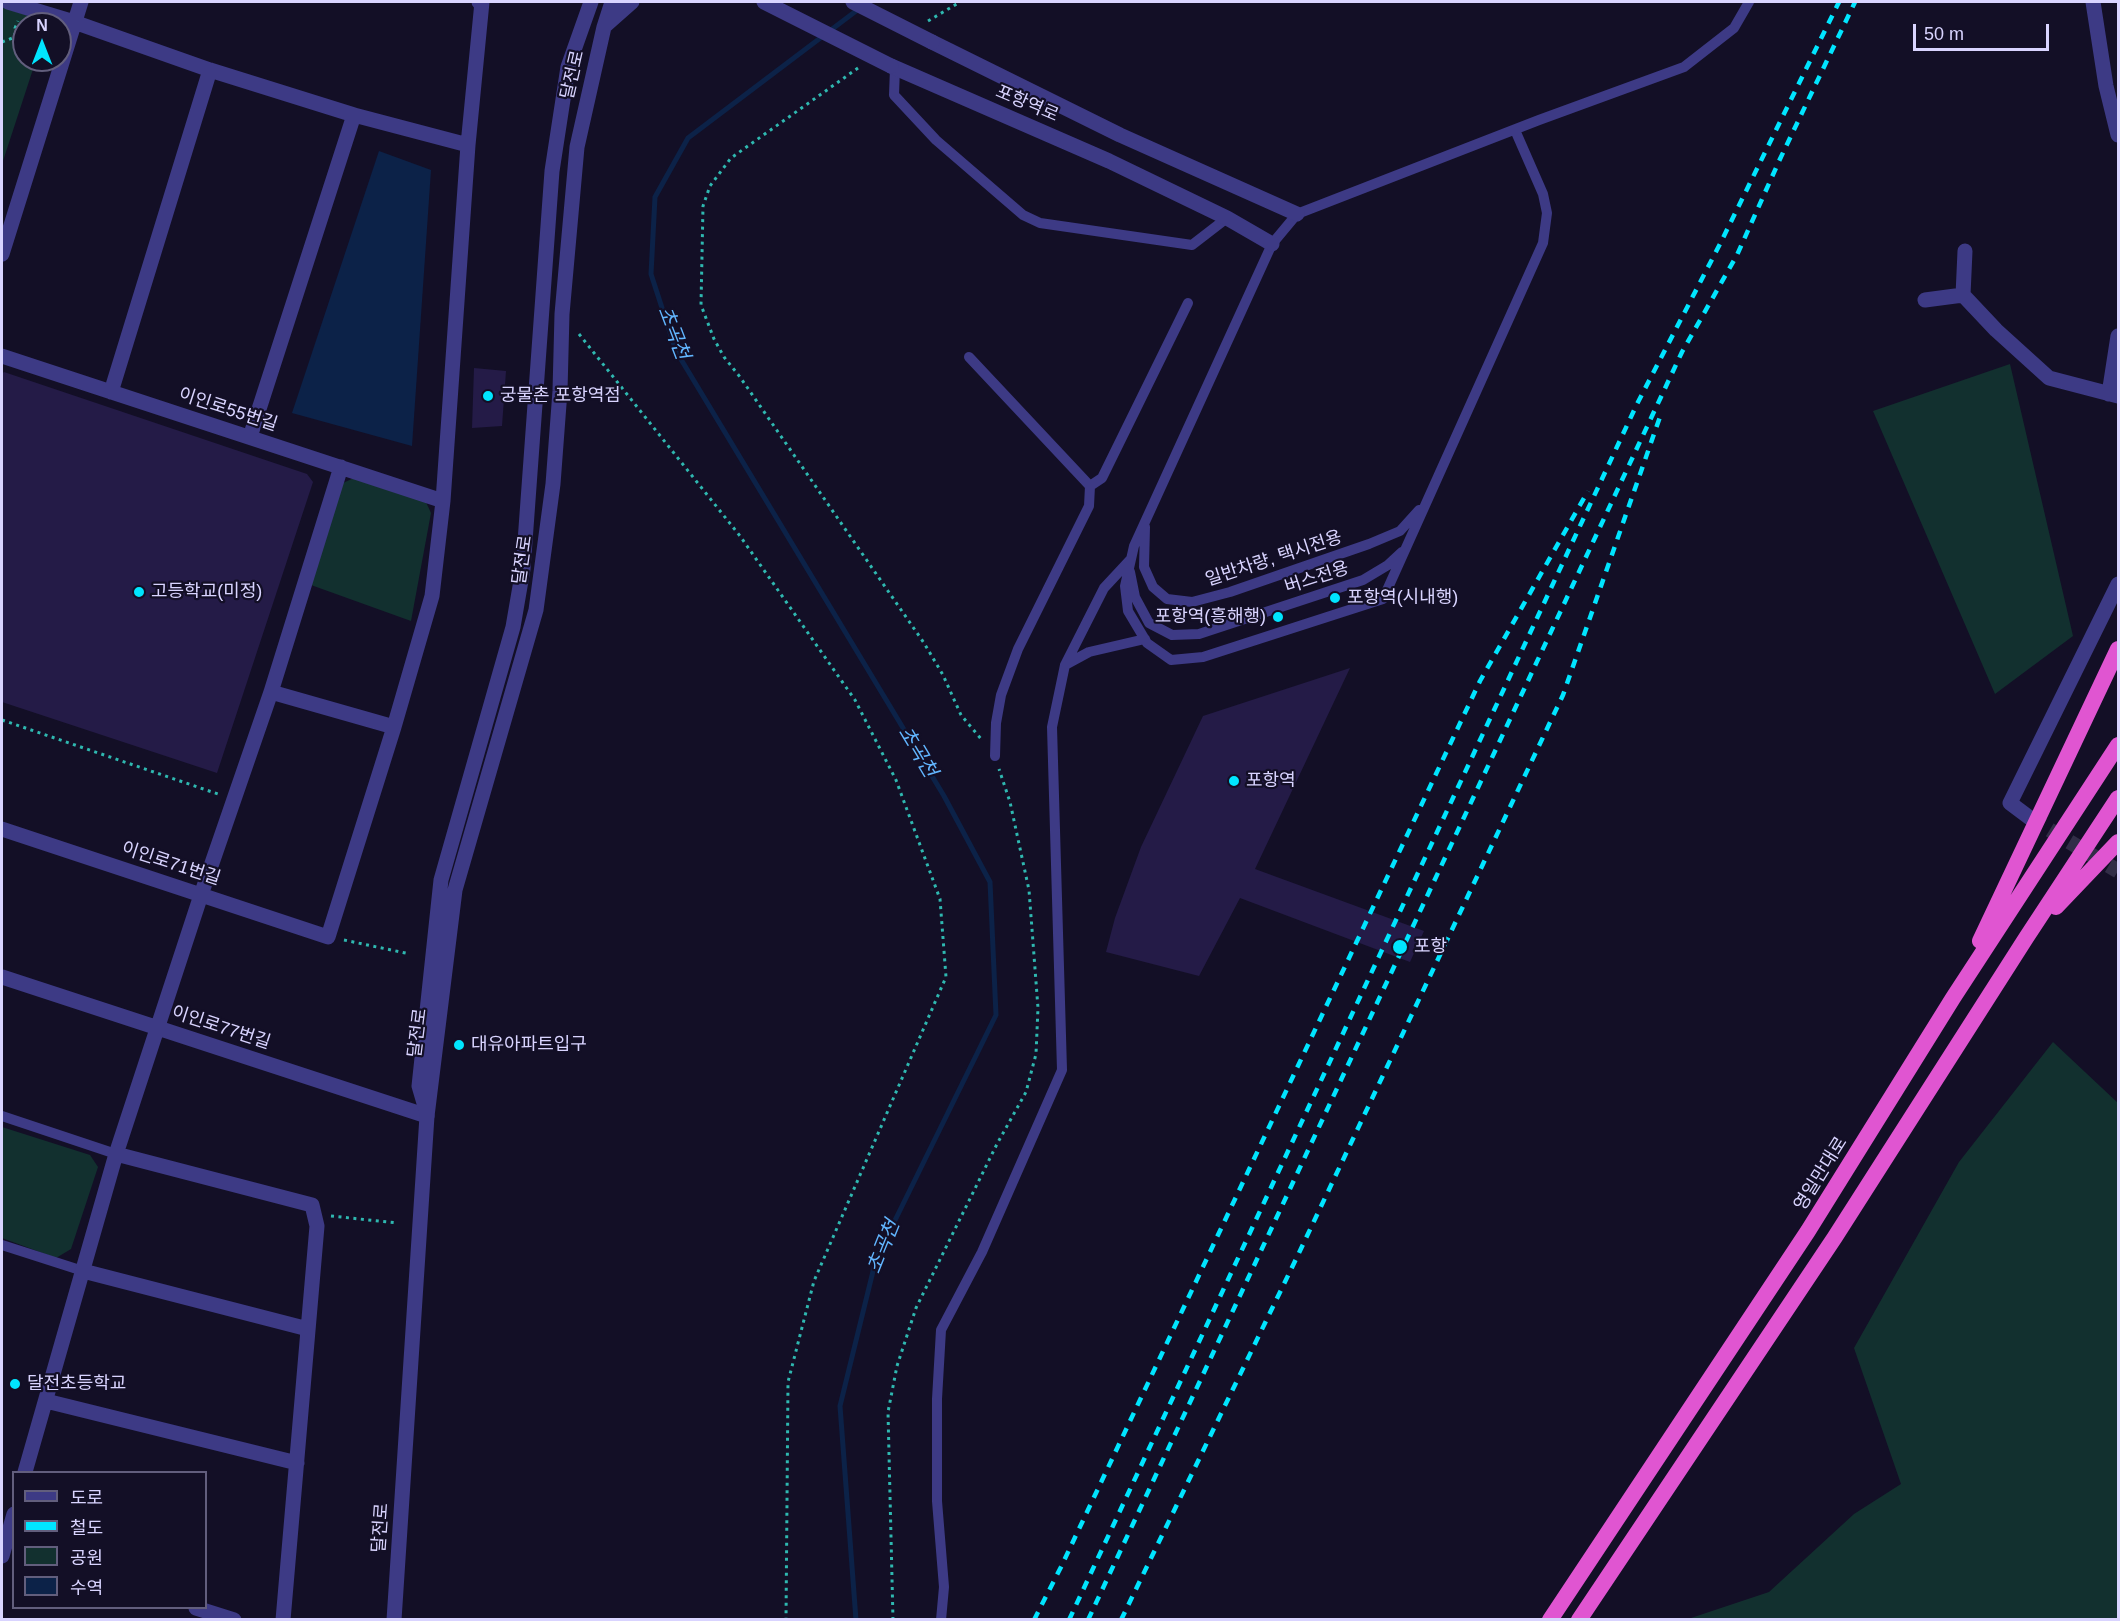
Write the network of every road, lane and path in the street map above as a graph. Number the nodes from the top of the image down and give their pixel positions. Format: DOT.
graph roads {
  1 [pos="8,2"];
  2 [pos="81,2"];
  3 [pos="479,2"];
  4 [pos="612,2"];
  5 [pos="632,2"];
  6 [pos="764,2"];
  7 [pos="853,2"];
  8 [pos="960,2"];
  9 [pos="1749,2"];
  10 [pos="2093,2"];
  11 [pos="588,6"];
  12 [pos="28,7"];
  13 [pos="25,12"];
  14 [pos="74,22"];
  15 [pos="604,27"];
  16 [pos="920,27"];
  17 [pos="863,65"];
  18 [pos="893,67"];
  19 [pos="210,70"];
  20 [pos="354,115"];
  21 [pos="1515,130"];
  22 [pos="2118,135"];
  23 [pos="468,145"];
  24 [pos="1297,214"];
  25 [pos="1227,218"];
  26 [pos="1272,244"];
  27 [pos="1965,251"];
  28 [pos="2,254"];
  29 [pos="1963,295"];
  30 [pos="1924,300"];
  31 [pos="1188,303"];
  32 [pos="562,314"];
  33 [pos="2118,336"];
  34 [pos="2,356"];
  35 [pos="969,357"];
  36 [pos="111,392"];
  37 [pos="2114,395"];
  38 [pos="250,437"];
  39 [pos="341,467"];
  40 [pos="1090,486"];
  41 [pos="443,501"];
  42 [pos="1425,503"];
  43 [pos="1145,522"];
  44 [pos="1406,549"];
  45 [pos="1130,564"];
  46 [pos="2118,584"];
  47 [pos="1145,639"];
  48 [pos="2118,649"];
  49 [pos="1065,665"];
  50 [pos="271,692"];
  51 [pos="2,720"];
  52 [pos="394,727"];
  53 [pos="2118,745"];
  54 [pos="995,756"];
  55 [pos="220,795"];
  56 [pos="2118,798"];
  57 [pos="2030,818"];
  58 [pos="2,829"];
  59 [pos="2118,842"];
  60 [pos="201,895"];
  61 [pos="328,937"];
  62 [pos="2026,938"];
  63 [pos="410,954"];
  64 [pos="2,977"];
  65 [pos="1953,998"];
  66 [pos="157,1028"];
  67 [pos="2,1116"];
  68 [pos="427,1116"];
  69 [pos="116,1154"];
  70 [pos="315,1214"];
  71 [pos="398,1223"];
  72 [pos="2,1245"];
  73 [pos="83,1271"];
  74 [pos="308,1329"];
  75 [pos="46,1401"];
  76 [pos="297,1463"];
  77 [pos="26,1471"];
  78 [pos="12,1522"];
  79 [pos="5,1550"];
  80 [pos="199,1609"];
  81 [pos="234,1620"];
  82 [pos="283,1620"];
  83 [pos="394,1620"];
  84 [pos="786,1620"];
  85 [pos="893,1620"];
  86 [pos="941,1620"];
  87 [pos="1550,1620"];
  88 [pos="1579,1620"];
  1 -- 12 [label="street"];
  2 -- 14 [label="street"];
  3 -- 23 [label="street"];
  4 -- 15 [label="street, 달전로"];
  5 -- 15 [label="street"];
  6 -- 18 [label="street, 포항역로, bridge"];
  7 -- 24 [label="street, 포항역로, bridge"];
  8 -- 16 [label="path"];
  9 -- 21 [label="lane"];
  10 -- 22 [label="street"];
  11 -- 68 [label="street, 달전로"];
  12 -- 13 [label="path"];
  12 -- 14 [label="street"];
  14 -- 19 [label="street"];
  14 -- 28 [label="street"];
  15 -- 32 [label="street, 달전로"];
  17 -- 54 [label="path"];
  18 -- 25 [label="street, 포항역로"];
  18 -- 25 [label="lane"];
  19 -- 20 [label="street"];
  19 -- 36 [label="street"];
  20 -- 23 [label="street"];
  20 -- 38 [label="street"];
  21 -- 24 [label="lane"];
  21 -- 42 [label="lane"];
  23 -- 41 [label="street"];
  24 -- 26 [label="lane"];
  25 -- 26 [label="street, 포항역로"];
  26 -- 43 [label="lane"];
  27 -- 29 [label="street"];
  29 -- 30 [label="street"];
  29 -- 37 [label="street"];
  31 -- 40 [label="lane"];
  32 -- 68 [label="street, 달전로"];
  32 -- 84 [label="path"];
  33 -- 37 [label="street"];
  34 -- 36 [label="street, 이인로55번길"];
  35 -- 40 [label="lane"];
  36 -- 38 [label="street, 이인로55번길"];
  38 -- 39 [label="street, 이인로55번길"];
  39 -- 41 [label="street, 이인로55번길"];
  39 -- 50 [label="street"];
  40 -- 54 [label="lane"];
  41 -- 52 [label="street"];
  42 -- 43 [label="lane, 일반차량, 택시전용"];
  42 -- 44 [label="lane"];
  43 -- 45 [label="lane"];
  44 -- 45 [label="lane, 버스전용"];
  44 -- 47 [label="lane"];
  45 -- 47 [label="lane"];
  45 -- 49 [label="lane"];
  46 -- 57 [label="street"];
  47 -- 49 [label="lane"];
  48 -- 65 [label="highway"];
  49 -- 86 [label="lane"];
  50 -- 52 [label="street"];
  50 -- 60 [label="street"];
  51 -- 55 [label="path"];
  52 -- 61 [label="street"];
  53 -- 65 [label="highway, 영일만대로"];
  54 -- 85 [label="path"];
  56 -- 62 [label="highway"];
  58 -- 60 [label="street, 이인로71번길"];
  59 -- 62 [label="highway"];
  60 -- 61 [label="street, 이인로71번길"];
  60 -- 66 [label="street"];
  61 -- 63 [label="path"];
  62 -- 88 [label="highway"];
  64 -- 66 [label="street, 이인로77번길"];
  65 -- 87 [label="highway, 영일만대로"];
  66 -- 68 [label="street, 이인로77번길"];
  66 -- 69 [label="street"];
  67 -- 69 [label="lane"];
  68 -- 83 [label="street, 달전로"];
  69 -- 70 [label="street"];
  69 -- 73 [label="street"];
  70 -- 71 [label="path"];
  70 -- 74 [label="street"];
  72 -- 73 [label="lane"];
  73 -- 74 [label="street"];
  73 -- 75 [label="street"];
  74 -- 76 [label="street"];
  75 -- 76 [label="street"];
  75 -- 77 [label="street"];
  76 -- 82 [label="street"];
  78 -- 79 [label="street"];
  80 -- 81 [label="street"];
}
